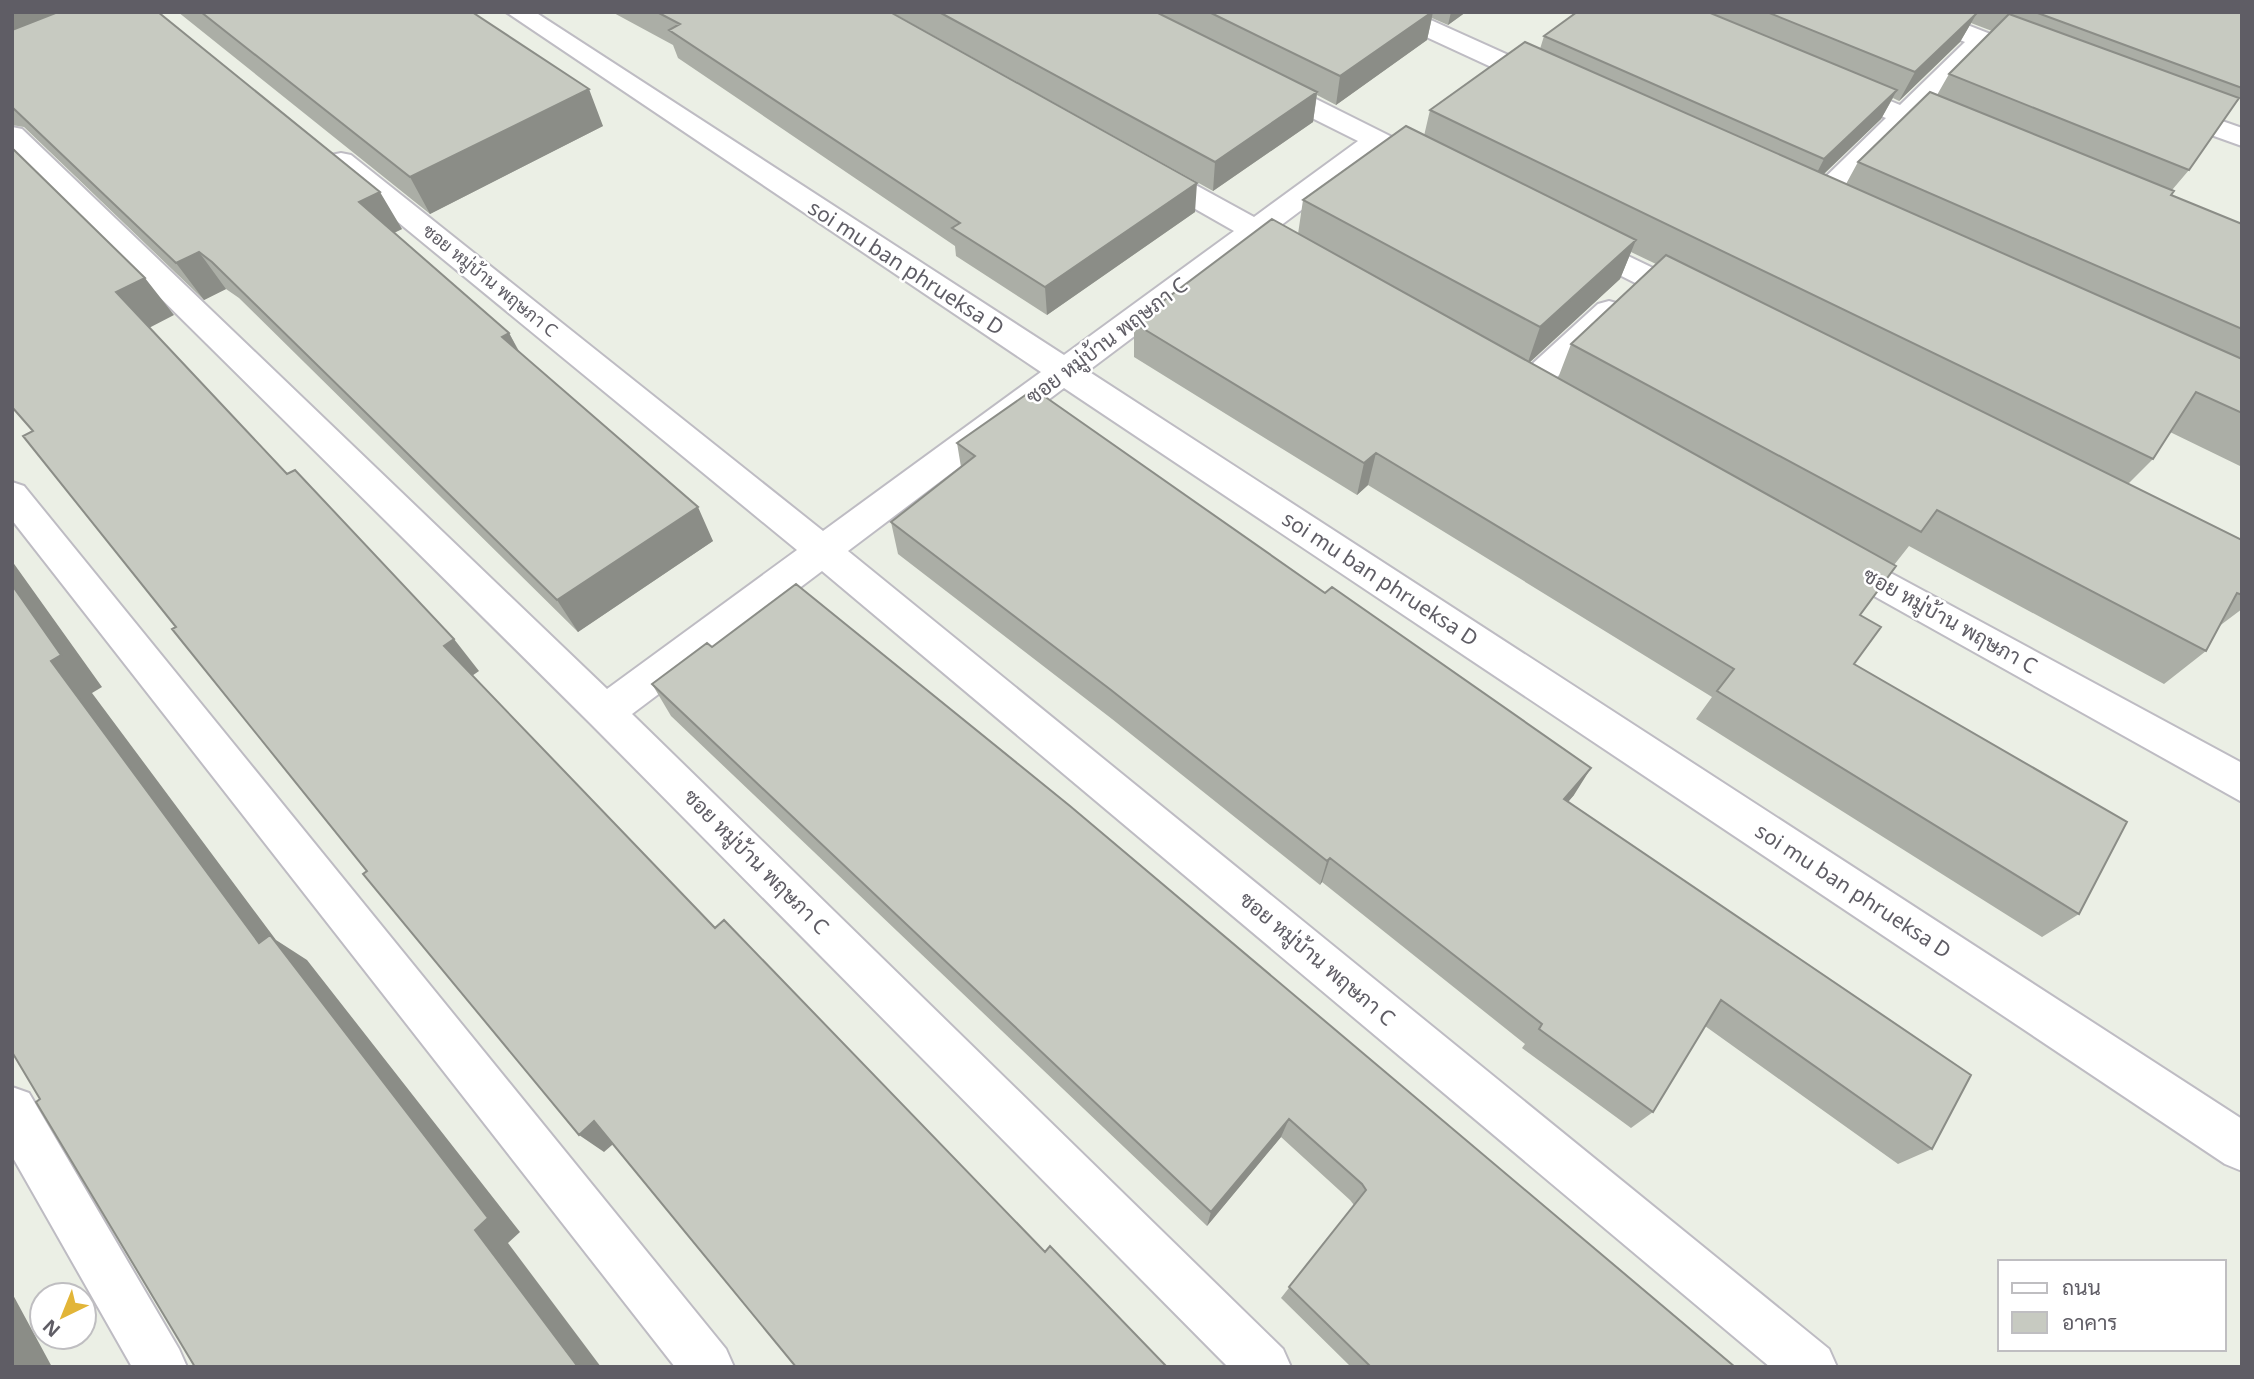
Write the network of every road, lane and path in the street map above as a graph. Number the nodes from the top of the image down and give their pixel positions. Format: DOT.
graph roads {
  1 [pos="517,12"];
  2 [pos="1392,12"];
  3 [pos="1911,12"];
  4 [pos="1982,39"];
  5 [pos="2060,69"];
  6 [pos="1244,73"];
  7 [pos="1816,79"];
  8 [pos="1566,91"];
  9 [pos="2151,104"];
  10 [pos="1902,115"];
  11 [pos="12,135"];
  12 [pos="2242,138"];
  13 [pos="1377,140"];
  14 [pos="318,142"];
  15 [pos="1977,147"];
  16 [pos="1121,155"];
  17 [pos="1450,177"];
  18 [pos="1814,204"];
  19 [pos="1548,227"];
  20 [pos="1255,230"];
  21 [pos="1327,271"];
  22 [pos="1646,276"];
  23 [pos="1721,314"];
  24 [pos="1064,372"];
  25 [pos="1529,385"];
  26 [pos="12,495"];
  27 [pos="1806,541"];
  28 [pos="823,551"];
  29 [pos="605,712"];
  30 [pos="2242,783"];
  31 [pos="12,1110"];
  32 [pos="2242,1147"];
  33 [pos="161,1367"];
  34 [pos="708,1367"];
  35 [pos="1265,1367"];
  36 [pos="1811,1367"];
  1 -- 24 [label="street, soi mu ban phrueksa D"];
  2 -- 8 [label="street"];
  3 -- 4 [label="street"];
  4 -- 5 [label="street"];
  4 -- 10 [label="street"];
  6 -- 13 [label="street"];
  7 -- 10 [label="street"];
  9 -- 12 [label="street"];
  10 -- 15 [label="street"];
  10 -- 18 [label="street"];
  11 -- 29 [label="street, ซอย หมู่บ้าน พฤษภา C"];
  13 -- 17 [label="street"];
  13 -- 20 [label="street, ซอย หมู่บ้าน พฤษภา C"];
  14 -- 28 [label="street, ซอย หมู่บ้าน พฤษภา C"];
  16 -- 20 [label="street"];
  19 -- 22 [label="street"];
  20 -- 21 [label="street"];
  20 -- 24 [label="street, ซอย หมู่บ้าน พฤษภา C"];
  22 -- 23 [label="street"];
  22 -- 25 [label="street"];
  24 -- 28 [label="street, ซอย หมู่บ้าน พฤษภา C"];
  24 -- 32 [label="street, soi mu ban phrueksa D"];
  26 -- 34 [label="street"];
  27 -- 30 [label="street, ซอย หมู่บ้าน พฤษภา C"];
  28 -- 29 [label="street, ซอย หมู่บ้าน พฤษภา C"];
  28 -- 36 [label="street, ซอย หมู่บ้าน พฤษภา C"];
  29 -- 35 [label="street, ซอย หมู่บ้าน พฤษภา C"];
  31 -- 33 [label="street"];
}
